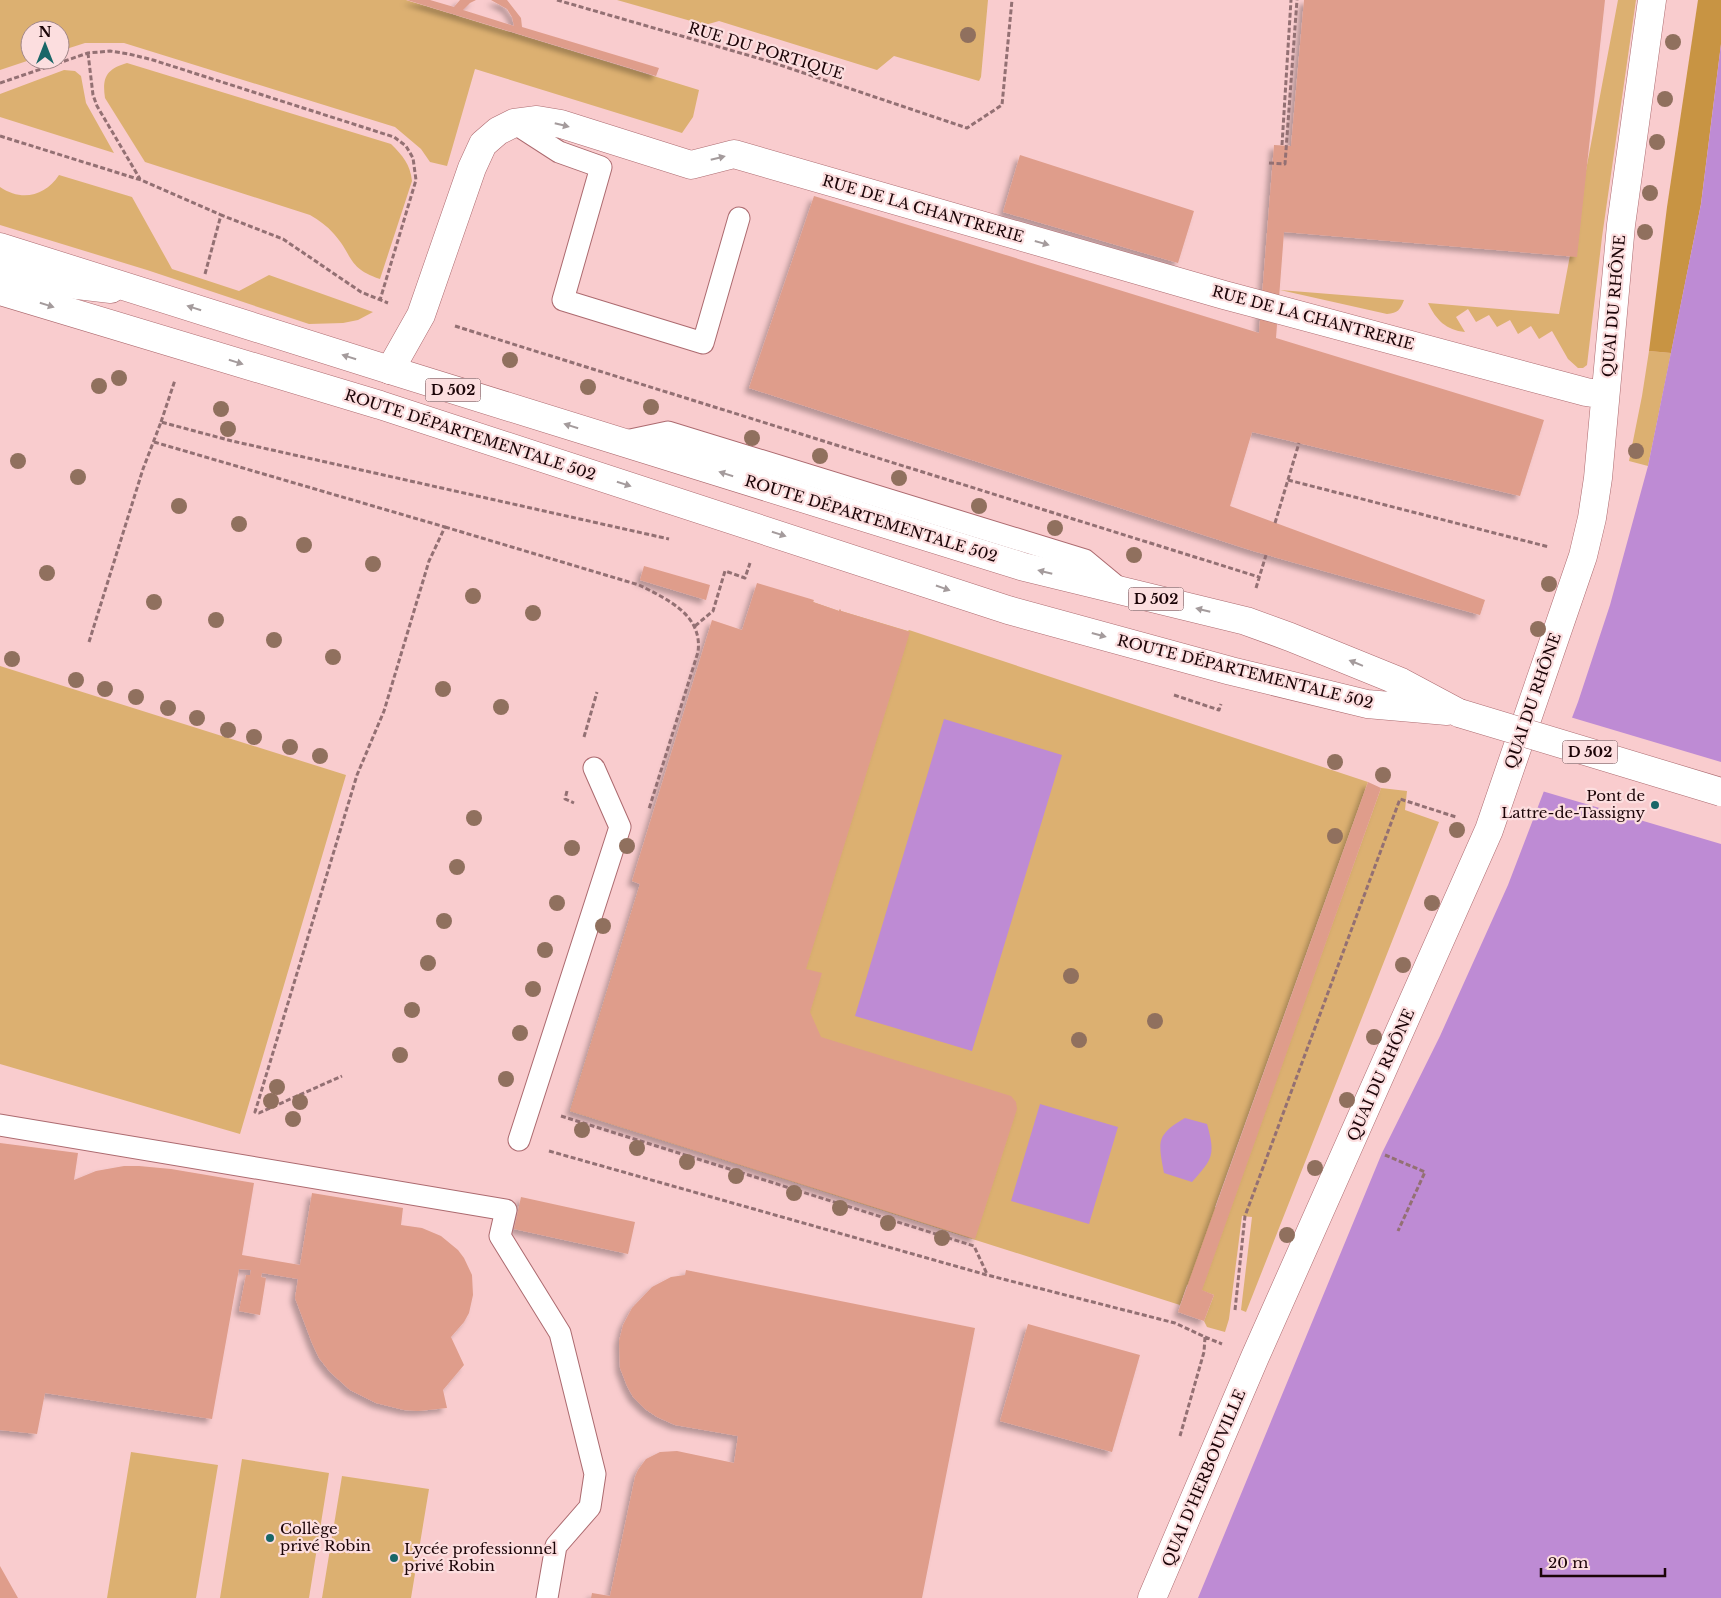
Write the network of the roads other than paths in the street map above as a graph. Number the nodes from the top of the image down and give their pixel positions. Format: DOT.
graph roads {
  1 [pos="1652,0"];
  2 [pos="514,123"];
  3 [pos="739,218"];
  4 [pos="0,247"];
  5 [pos="0,268"];
  6 [pos="0,291"];
  7 [pos="143,292"];
  8 [pos="390,370"];
  9 [pos="1606,395"];
  10 [pos="1459,713"];
  11 [pos="594,768"];
  12 [pos="1721,792"];
  13 [pos="0,1125"];
  14 [pos="519,1140"];
  15 [pos="1256,1357"];
  16 [pos="547,1598"];
  17 [pos="1152,1598"];
  1 -- 9 [label="main road, QUAI DU RHÔNE"];
  2 -- 3 [label="lane"];
  2 -- 8 [label="main road, RUE DE LA CHANTRERIE"];
  2 -- 9 [label="main road, RUE DE LA CHANTRERIE, one-way"];
  4 -- 7 [label="main road, ROUTE DÉPARTEMENTALE 502 / D 502"];
  5 -- 7 [label="main road"];
  6 -- 10 [label="main road, ROUTE DÉPARTEMENTALE 502 / D 502, one-way"];
  8 -- 7 [label="main road, ROUTE DÉPARTEMENTALE 502 / D 502, one-way"];
  10 -- 8 [label="main road, ROUTE DÉPARTEMENTALE 502 / D 502, one-way"];
  9 -- 15 [label="main road, QUAI DU RHÔNE"];
  10 -- 12 [label="main road, D 502, bridge"];
  11 -- 14 [label="lane"];
  13 -- 16 [label="lane"];
  15 -- 17 [label="main road, QUAI D'HERBOUVILLE"];
}
